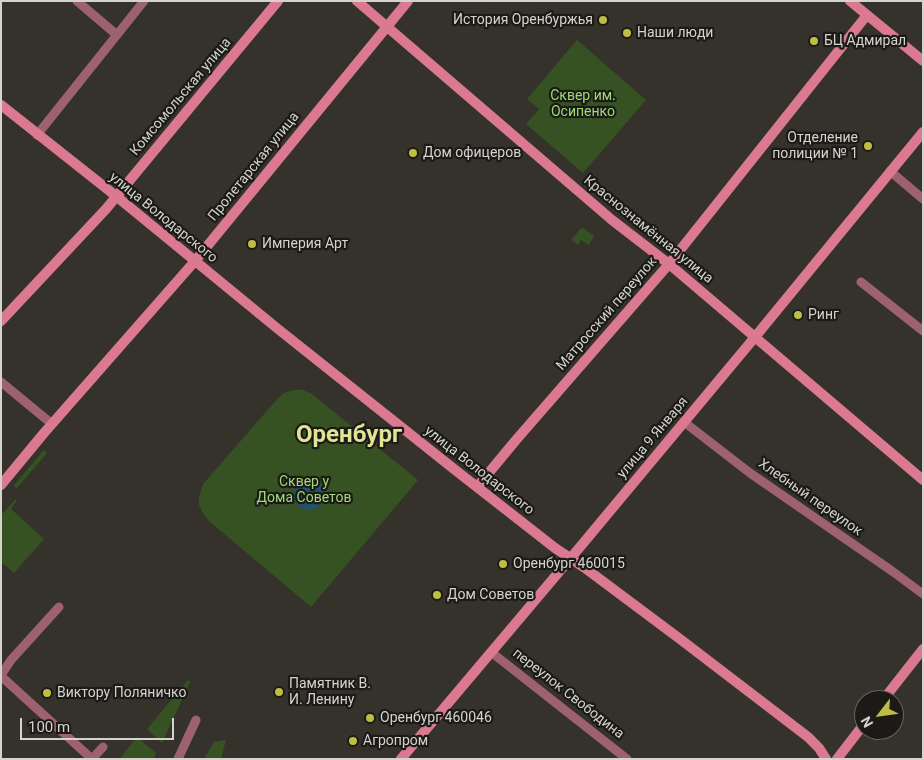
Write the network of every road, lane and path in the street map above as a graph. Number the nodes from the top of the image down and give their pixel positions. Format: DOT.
graph roads {
  1 [pos="77,1"];
  2 [pos="144,1"];
  3 [pos="278,1"];
  4 [pos="356,1"];
  5 [pos="408,1"];
  6 [pos="850,1"];
  7 [pos="867,16"];
  8 [pos="387,27"];
  9 [pos="117,35"];
  10 [pos="923,61"];
  11 [pos="1,105"];
  12 [pos="923,132"];
  13 [pos="38,135"];
  14 [pos="890,171"];
  15 [pos="116,196"];
  16 [pos="923,199"];
  17 [pos="195,261"];
  18 [pos="669,264"];
  19 [pos="861,282"];
  20 [pos="1,321"];
  21 [pos="923,331"];
  22 [pos="755,337"];
  23 [pos="1,382"];
  24 [pos="684,422"];
  25 [pos="52,424"];
  26 [pos="923,480"];
  27 [pos="1,485"];
  28 [pos="477,487"];
  29 [pos="571,558"];
  30 [pos="923,594"];
  31 [pos="59,607"];
  32 [pos="923,649"];
  33 [pos="491,652"];
  34 [pos="1,676"];
  35 [pos="891,690"];
  36 [pos="196,720"];
  37 [pos="854,737"];
  38 [pos="103,747"];
  39 [pos="92,759"];
  40 [pos="178,759"];
  41 [pos="401,759"];
  42 [pos="627,759"];
  43 [pos="826,759"];
  44 [pos="837,759"];
  1 -- 9 [label="street"];
  2 -- 9 [label="street"];
  3 -- 15 [label="main road, Комсомольская улица"];
  4 -- 8 [label="main road, Краснознамённая улица"];
  5 -- 8 [label="main road, Пролетарская улица"];
  6 -- 7 [label="main road"];
  7 -- 10 [label="main road"];
  7 -- 18 [label="main road, Матросский переулок"];
  8 -- 17 [label="main road, Пролетарская улица"];
  8 -- 18 [label="main road, Краснознамённая улица"];
  9 -- 13 [label="street"];
  11 -- 13 [label="main road, улица Володарского"];
  12 -- 14 [label="main road, улица 9 Января"];
  13 -- 15 [label="main road, улица Володарского"];
  14 -- 16 [label="street"];
  14 -- 22 [label="main road, улица 9 Января"];
  15 -- 17 [label="main road, улица Володарского"];
  15 -- 20 [label="main road, Комсомольская улица"];
  17 -- 25 [label="main road, Пролетарская улица"];
  17 -- 28 [label="main road, улица Володарского"];
  18 -- 22 [label="main road, Краснознамённая улица"];
  18 -- 28 [label="main road, Матросский переулок"];
  19 -- 21 [label="street"];
  22 -- 24 [label="main road, улица 9 Января"];
  22 -- 26 [label="main road, Краснознамённая улица"];
  23 -- 25 [label="street"];
  24 -- 29 [label="main road, улица 9 Января"];
  24 -- 30 [label="street, Хлебный переулок"];
  25 -- 27 [label="main road, Пролетарская улица"];
  28 -- 29 [label="main road, улица Володарского"];
  29 -- 33 [label="main road, улица 9 Января"];
  29 -- 43 [label="main road, улица Володарского"];
  31 -- 34 [label="street"];
  32 -- 35 [label="main road"];
  33 -- 41 [label="main road, улица 9 Января"];
  33 -- 42 [label="street, переулок Свободина"];
  34 -- 39 [label="street"];
  36 -- 40 [label="street"];
  37 -- 44 [label="main road"];
  38 -- 39 [label="street"];
}
